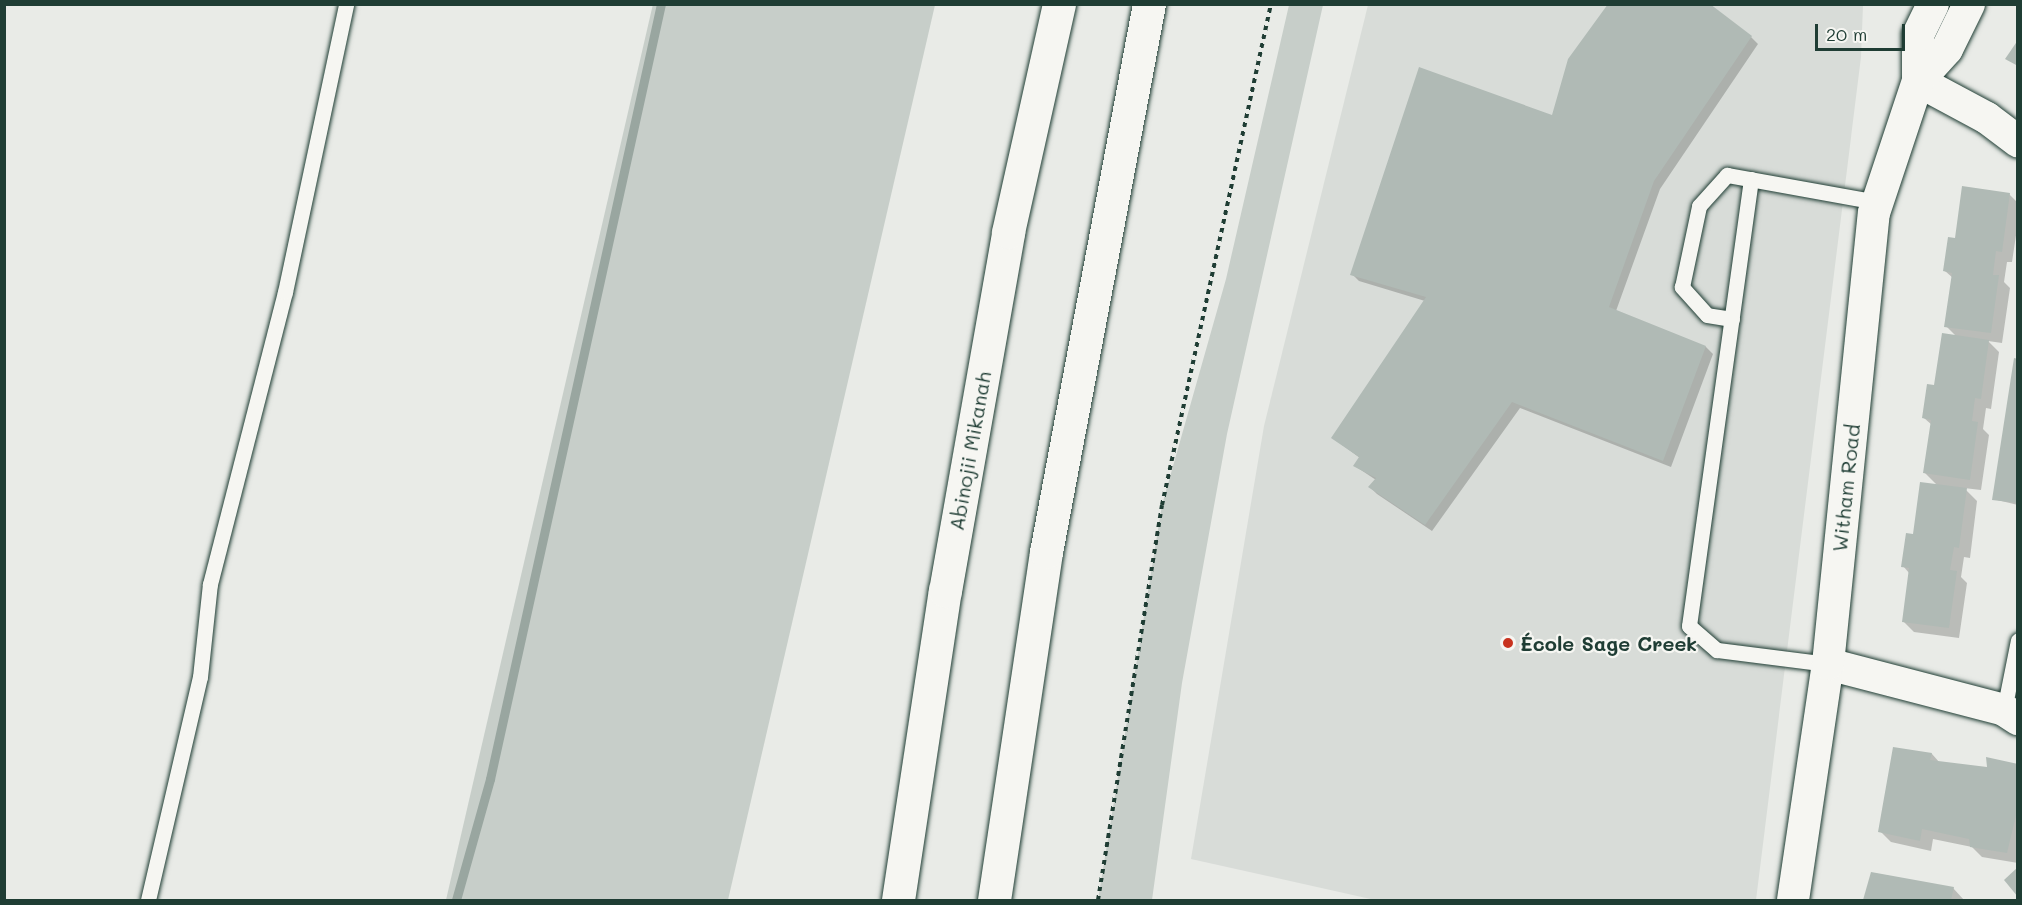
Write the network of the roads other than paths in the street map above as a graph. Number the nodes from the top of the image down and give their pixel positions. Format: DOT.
graph roads {
  1 [pos="346,4"];
  2 [pos="1059,4"];
  3 [pos="1149,4"];
  4 [pos="1933,4"];
  5 [pos="1969,4"];
  6 [pos="1918,81"];
  7 [pos="2018,141"];
  8 [pos="1750,179"];
  9 [pos="1877,202"];
  10 [pos="1732,319"];
  11 [pos="2018,640"];
  12 [pos="1828,664"];
  13 [pos="2011,715"];
  14 [pos="148,900"];
  15 [pos="898,900"];
  16 [pos="993,900"];
  17 [pos="1793,900"];
  1 -- 14 [label="lane"];
  2 -- 15 [label="street, Abinojii Mikanah"];
  3 -- 16 [label="street"];
  4 -- 6 [label="street, Witham Road"];
  5 -- 6 [label="street, Witham Road"];
  6 -- 7 [label="street"];
  6 -- 9 [label="street, Witham Road"];
  8 -- 9 [label="lane"];
  8 -- 10 [label="lane"];
  8 -- 10 [label="lane"];
  9 -- 12 [label="street, Witham Road"];
  10 -- 12 [label="lane"];
  11 -- 13 [label="lane"];
  12 -- 13 [label="street"];
  12 -- 17 [label="street, Witham Road"];
}
